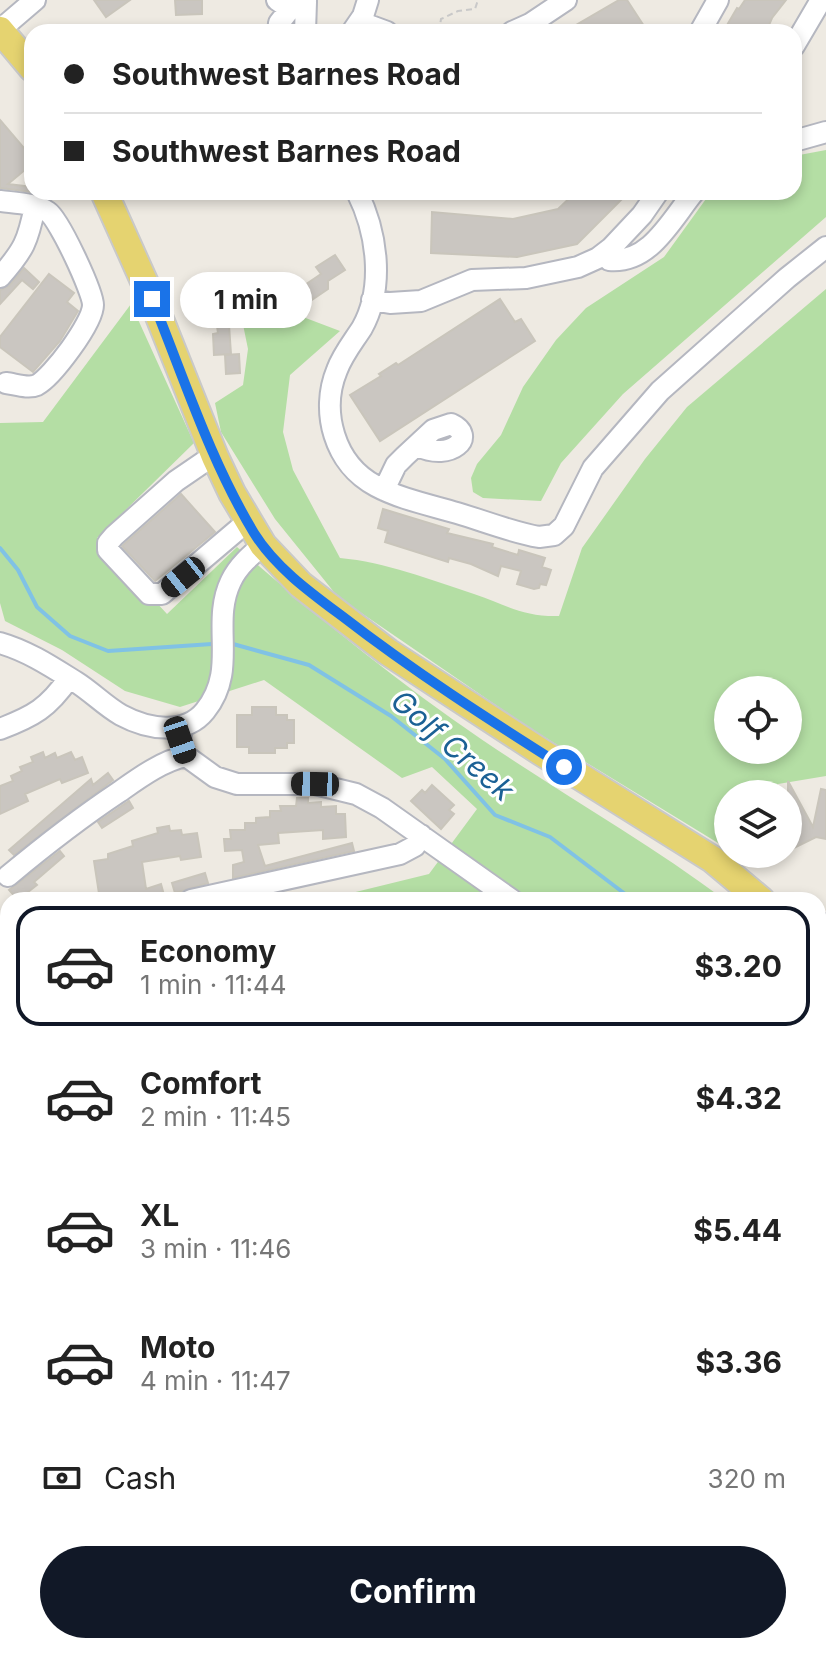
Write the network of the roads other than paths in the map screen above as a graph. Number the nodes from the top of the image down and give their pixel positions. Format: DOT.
graph roads {
  1 [pos="35,0"];
  2 [pos="368,0"];
  3 [pos="566,0"];
  4 [pos="821,0"];
  5 [pos="295,3"];
  6 [pos="710,3"];
  7 [pos="279,24"];
  8 [pos="302,24"];
  9 [pos="357,24"];
  10 [pos="532,24"];
  11 [pos="703,24"];
  12 [pos="0,30"];
  13 [pos="802,32"];
  14 [pos="24,58"];
  15 [pos="826,132"];
  16 [pos="802,139"];
  17 [pos="108,200"];
  18 [pos="360,200"];
  19 [pos="654,200"];
  20 [pos="687,200"];
  21 [pos="0,201"];
  22 [pos="35,206"];
  23 [pos="826,247"];
  24 [pos="609,260"];
  25 [pos="0,277"];
  26 [pos="372,300"];
  27 [pos="6,383"];
  28 [pos="418,446"];
  29 [pos="214,455"];
  30 [pos="384,490"];
  31 [pos="248,521"];
  32 [pos="263,545"];
  33 [pos="0,643"];
  34 [pos="69,678"];
  35 [pos="182,727"];
  36 [pos="0,729"];
  37 [pos="186,756"];
  38 [pos="421,835"];
  39 [pos="8,876"];
  40 [pos="227,892"];
  41 [pos="501,892"];
  42 [pos="751,892"];
  1 -- 12 [label="street"];
  2 -- 9 [label="street"];
  3 -- 10 [label="street"];
  4 -- 13 [label="street"];
  5 -- 7 [label="street"];
  5 -- 8 [label="street"];
  6 -- 11 [label="street"];
  12 -- 14 [label="main road"];
  15 -- 16 [label="street"];
  17 -- 29 [label="main road"];
  18 -- 26 [label="street"];
  19 -- 26 [label="street"];
  20 -- 24 [label="street"];
  21 -- 22 [label="street"];
  22 -- 25 [label="street"];
  22 -- 27 [label="street"];
  23 -- 30 [label="street"];
  26 -- 30 [label="street"];
  28 -- 30 [label="street"];
  29 -- 31 [label="main road"];
  29 -- 31 [label="street"];
  31 -- 32 [label="main road"];
  32 -- 35 [label="street"];
  32 -- 42 [label="main road"];
  33 -- 34 [label="street"];
  34 -- 35 [label="street"];
  34 -- 36 [label="street"];
  35 -- 37 [label="street"];
  37 -- 38 [label="street"];
  37 -- 39 [label="street"];
  38 -- 40 [label="street"];
  38 -- 41 [label="street"];
}
